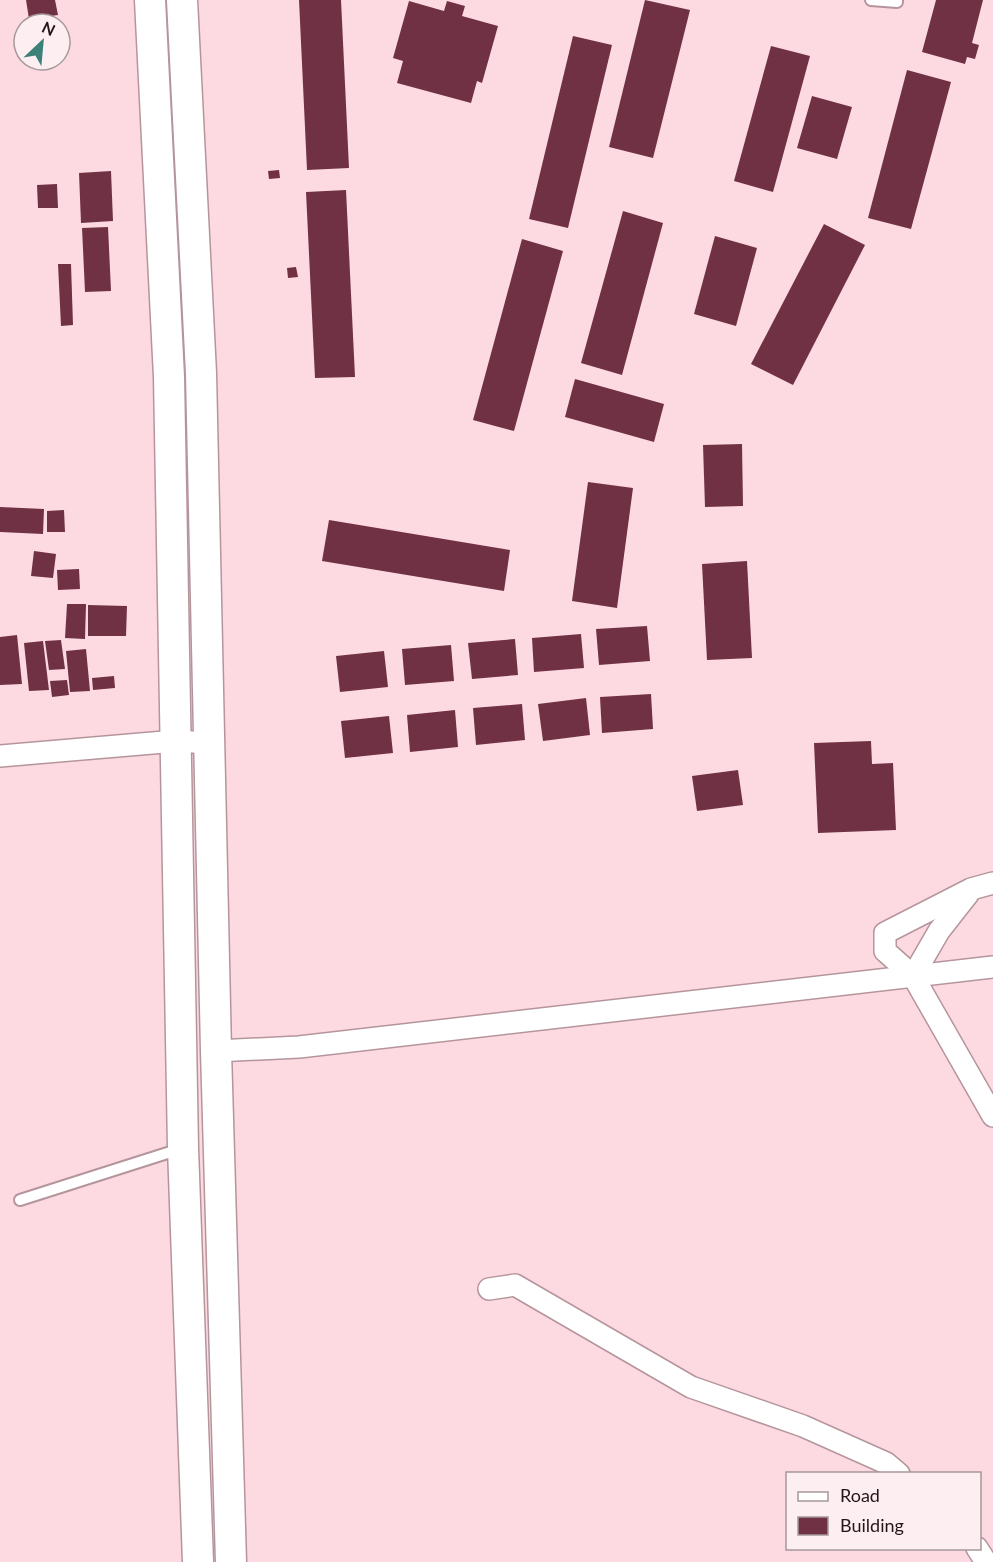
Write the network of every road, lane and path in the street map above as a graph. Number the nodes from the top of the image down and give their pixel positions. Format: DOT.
graph roads {
  1 [pos="150,0"];
  2 [pos="182,0"];
  3 [pos="871,0"];
  4 [pos="897,0"];
  5 [pos="176,741"];
  6 [pos="210,743"];
  7 [pos="0,756"];
  8 [pos="993,883"];
  9 [pos="971,890"];
  10 [pos="993,966"];
  11 [pos="913,976"];
  12 [pos="216,1051"];
  13 [pos="993,1116"];
  14 [pos="183,1148"];
  15 [pos="20,1200"];
  16 [pos="489,1289"];
  17 [pos="898,1472"];
  18 [pos="198,1562"];
  19 [pos="231,1562"];
  1 -- 5 [label="main road"];
  2 -- 6 [label="main road"];
  3 -- 4 [label="lane"];
  5 -- 6 [label="street"];
  5 -- 7 [label="street"];
  5 -- 14 [label="main road"];
  6 -- 12 [label="main road"];
  8 -- 9 [label="street"];
  9 -- 11 [label="street"];
  9 -- 11 [label="street"];
  10 -- 11 [label="street"];
  11 -- 12 [label="street"];
  11 -- 13 [label="street"];
  12 -- 19 [label="main road"];
  14 -- 15 [label="lane"];
  14 -- 18 [label="main road"];
  16 -- 17 [label="street"];
}
